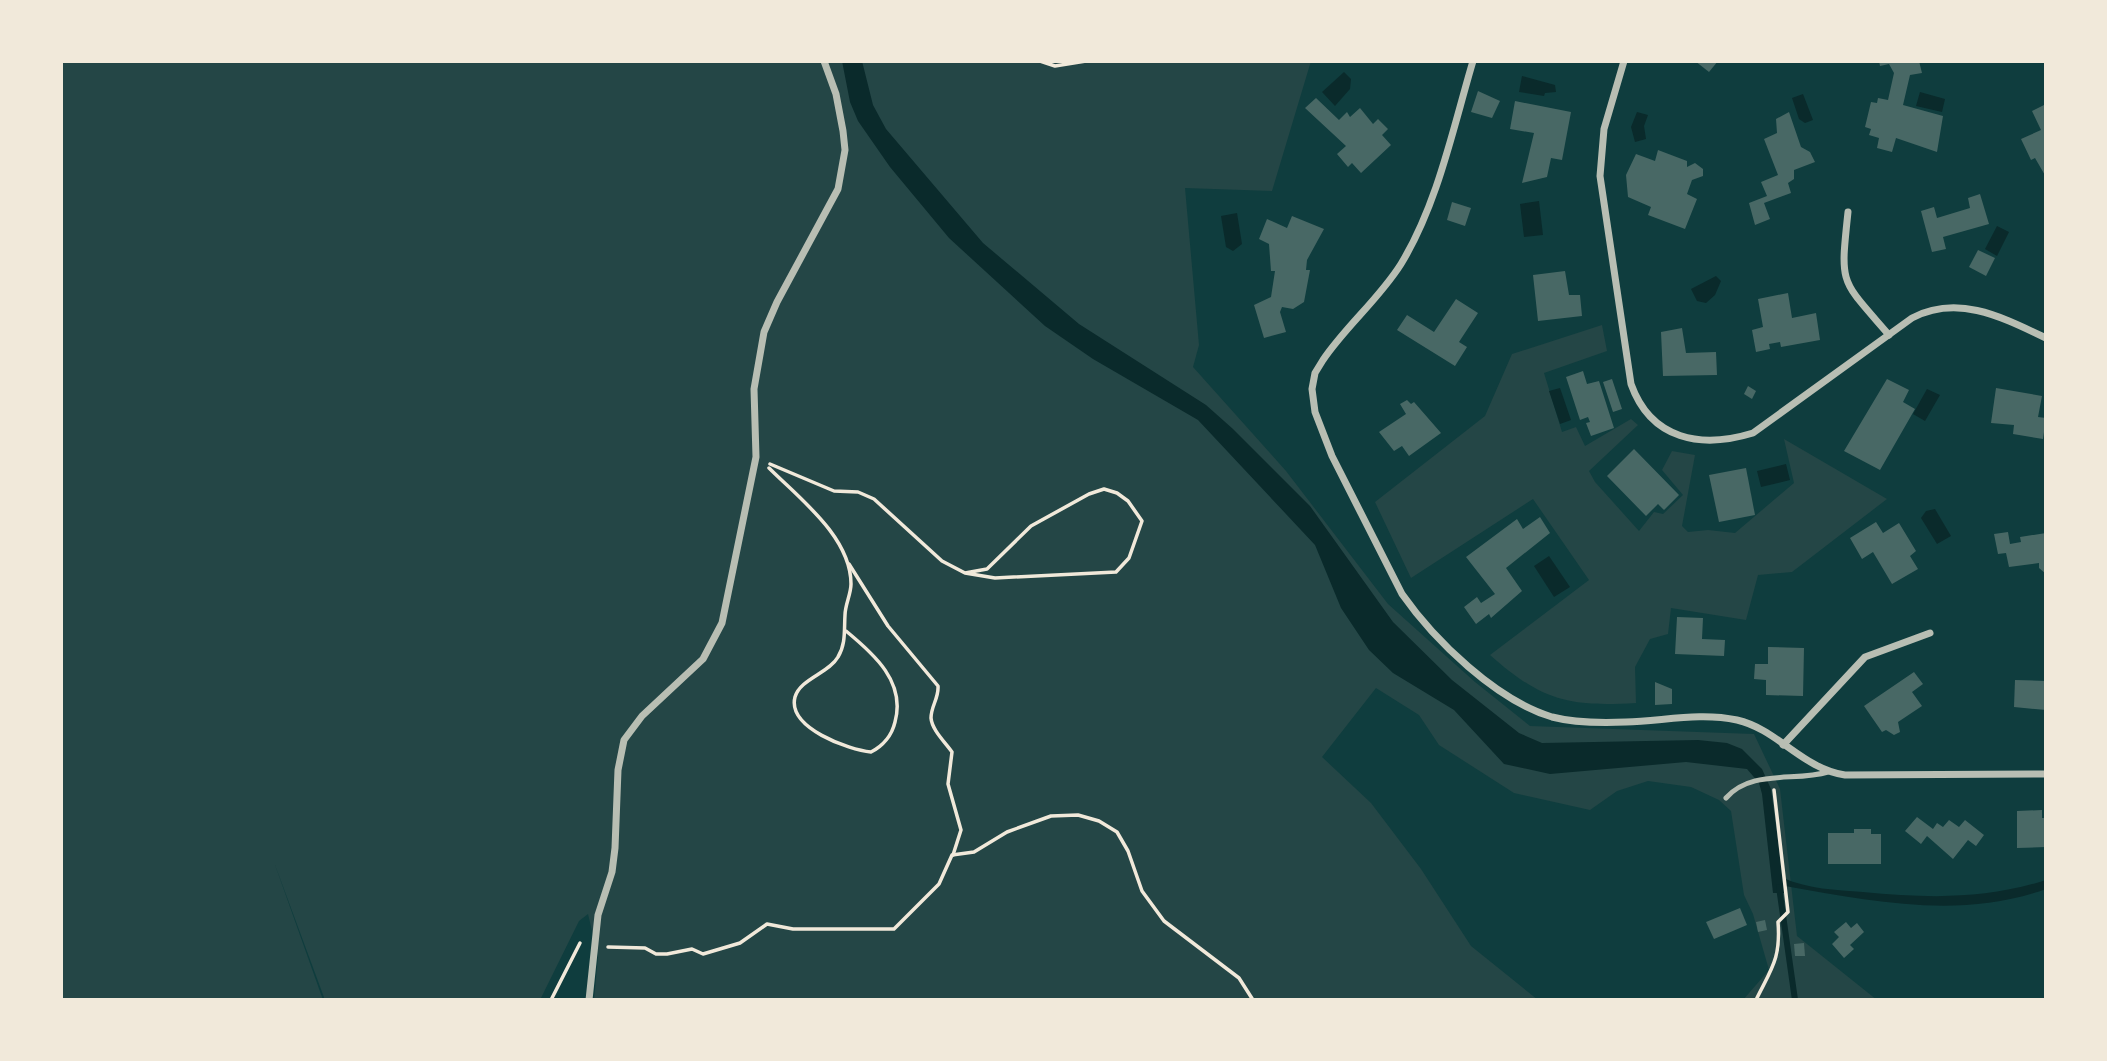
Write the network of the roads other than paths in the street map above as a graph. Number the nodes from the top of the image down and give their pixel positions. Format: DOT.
graph roads {
  1 [pos="824,61"];
  2 [pos="1474,61"];
  3 [pos="1624,61"];
  4 [pos="1848,212"];
  5 [pos="1889,335"];
  6 [pos="2046,338"];
  7 [pos="1930,634"];
  8 [pos="1783,745"];
  9 [pos="1828,772"];
  10 [pos="2046,774"];
  11 [pos="1726,798"];
  12 [pos="590,1000"];
  1 -- 12 [label="street"];
  2 -- 8 [label="street"];
  3 -- 5 [label="street"];
  4 -- 5 [label="street"];
  5 -- 6 [label="street"];
  7 -- 8 [label="street"];
  8 -- 9 [label="street"];
  9 -- 10 [label="street"];
  9 -- 11 [label="lane"];
}
